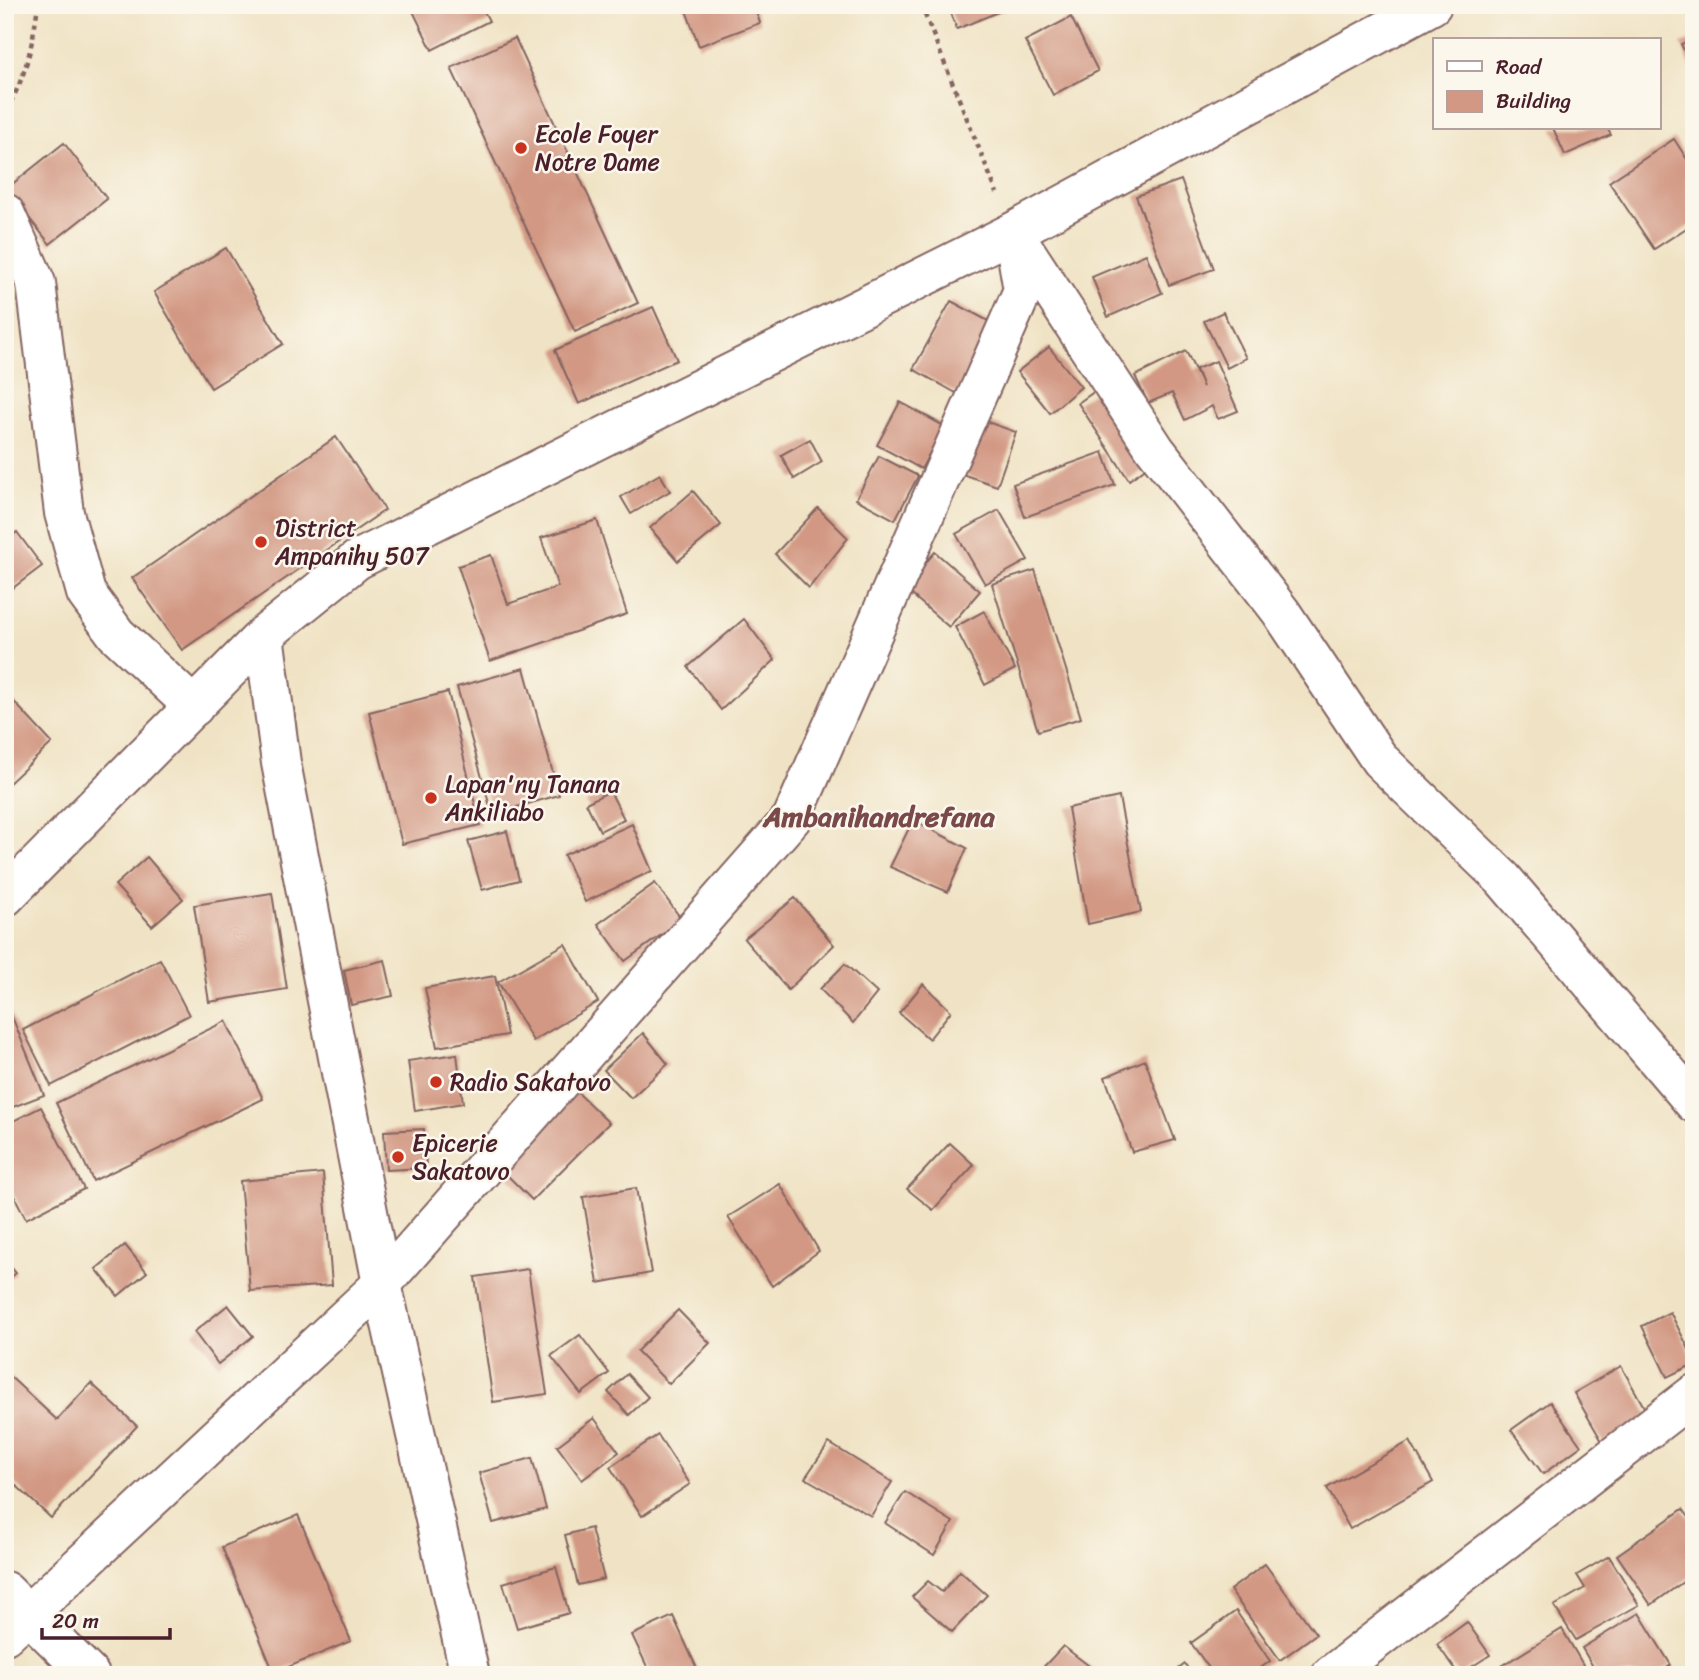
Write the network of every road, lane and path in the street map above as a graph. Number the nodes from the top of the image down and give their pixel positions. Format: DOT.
graph roads {
  1 [pos="37,5"];
  2 [pos="921,5"];
  3 [pos="1432,5"];
  4 [pos="5,111"];
  5 [pos="5,213"];
  6 [pos="1013,232"];
  7 [pos="264,635"];
  8 [pos="194,707"];
  9 [pos="5,897"];
  10 [pos="1694,1104"];
  11 [pos="382,1284"];
  12 [pos="1694,1394"];
  13 [pos="13,1613"];
  14 [pos="90,1675"];
  15 [pos="470,1675"];
  16 [pos="1331,1675"];
  1 -- 4 [label="path"];
  2 -- 6 [label="path"];
  3 -- 6 [label="street"];
  5 -- 8 [label="street"];
  6 -- 7 [label="street"];
  6 -- 10 [label="street"];
  6 -- 11 [label="street"];
  7 -- 8 [label="street"];
  7 -- 11 [label="street"];
  8 -- 9 [label="street"];
  11 -- 13 [label="street"];
  11 -- 15 [label="street"];
  12 -- 16 [label="street"];
  13 -- 14 [label="street"];
}
